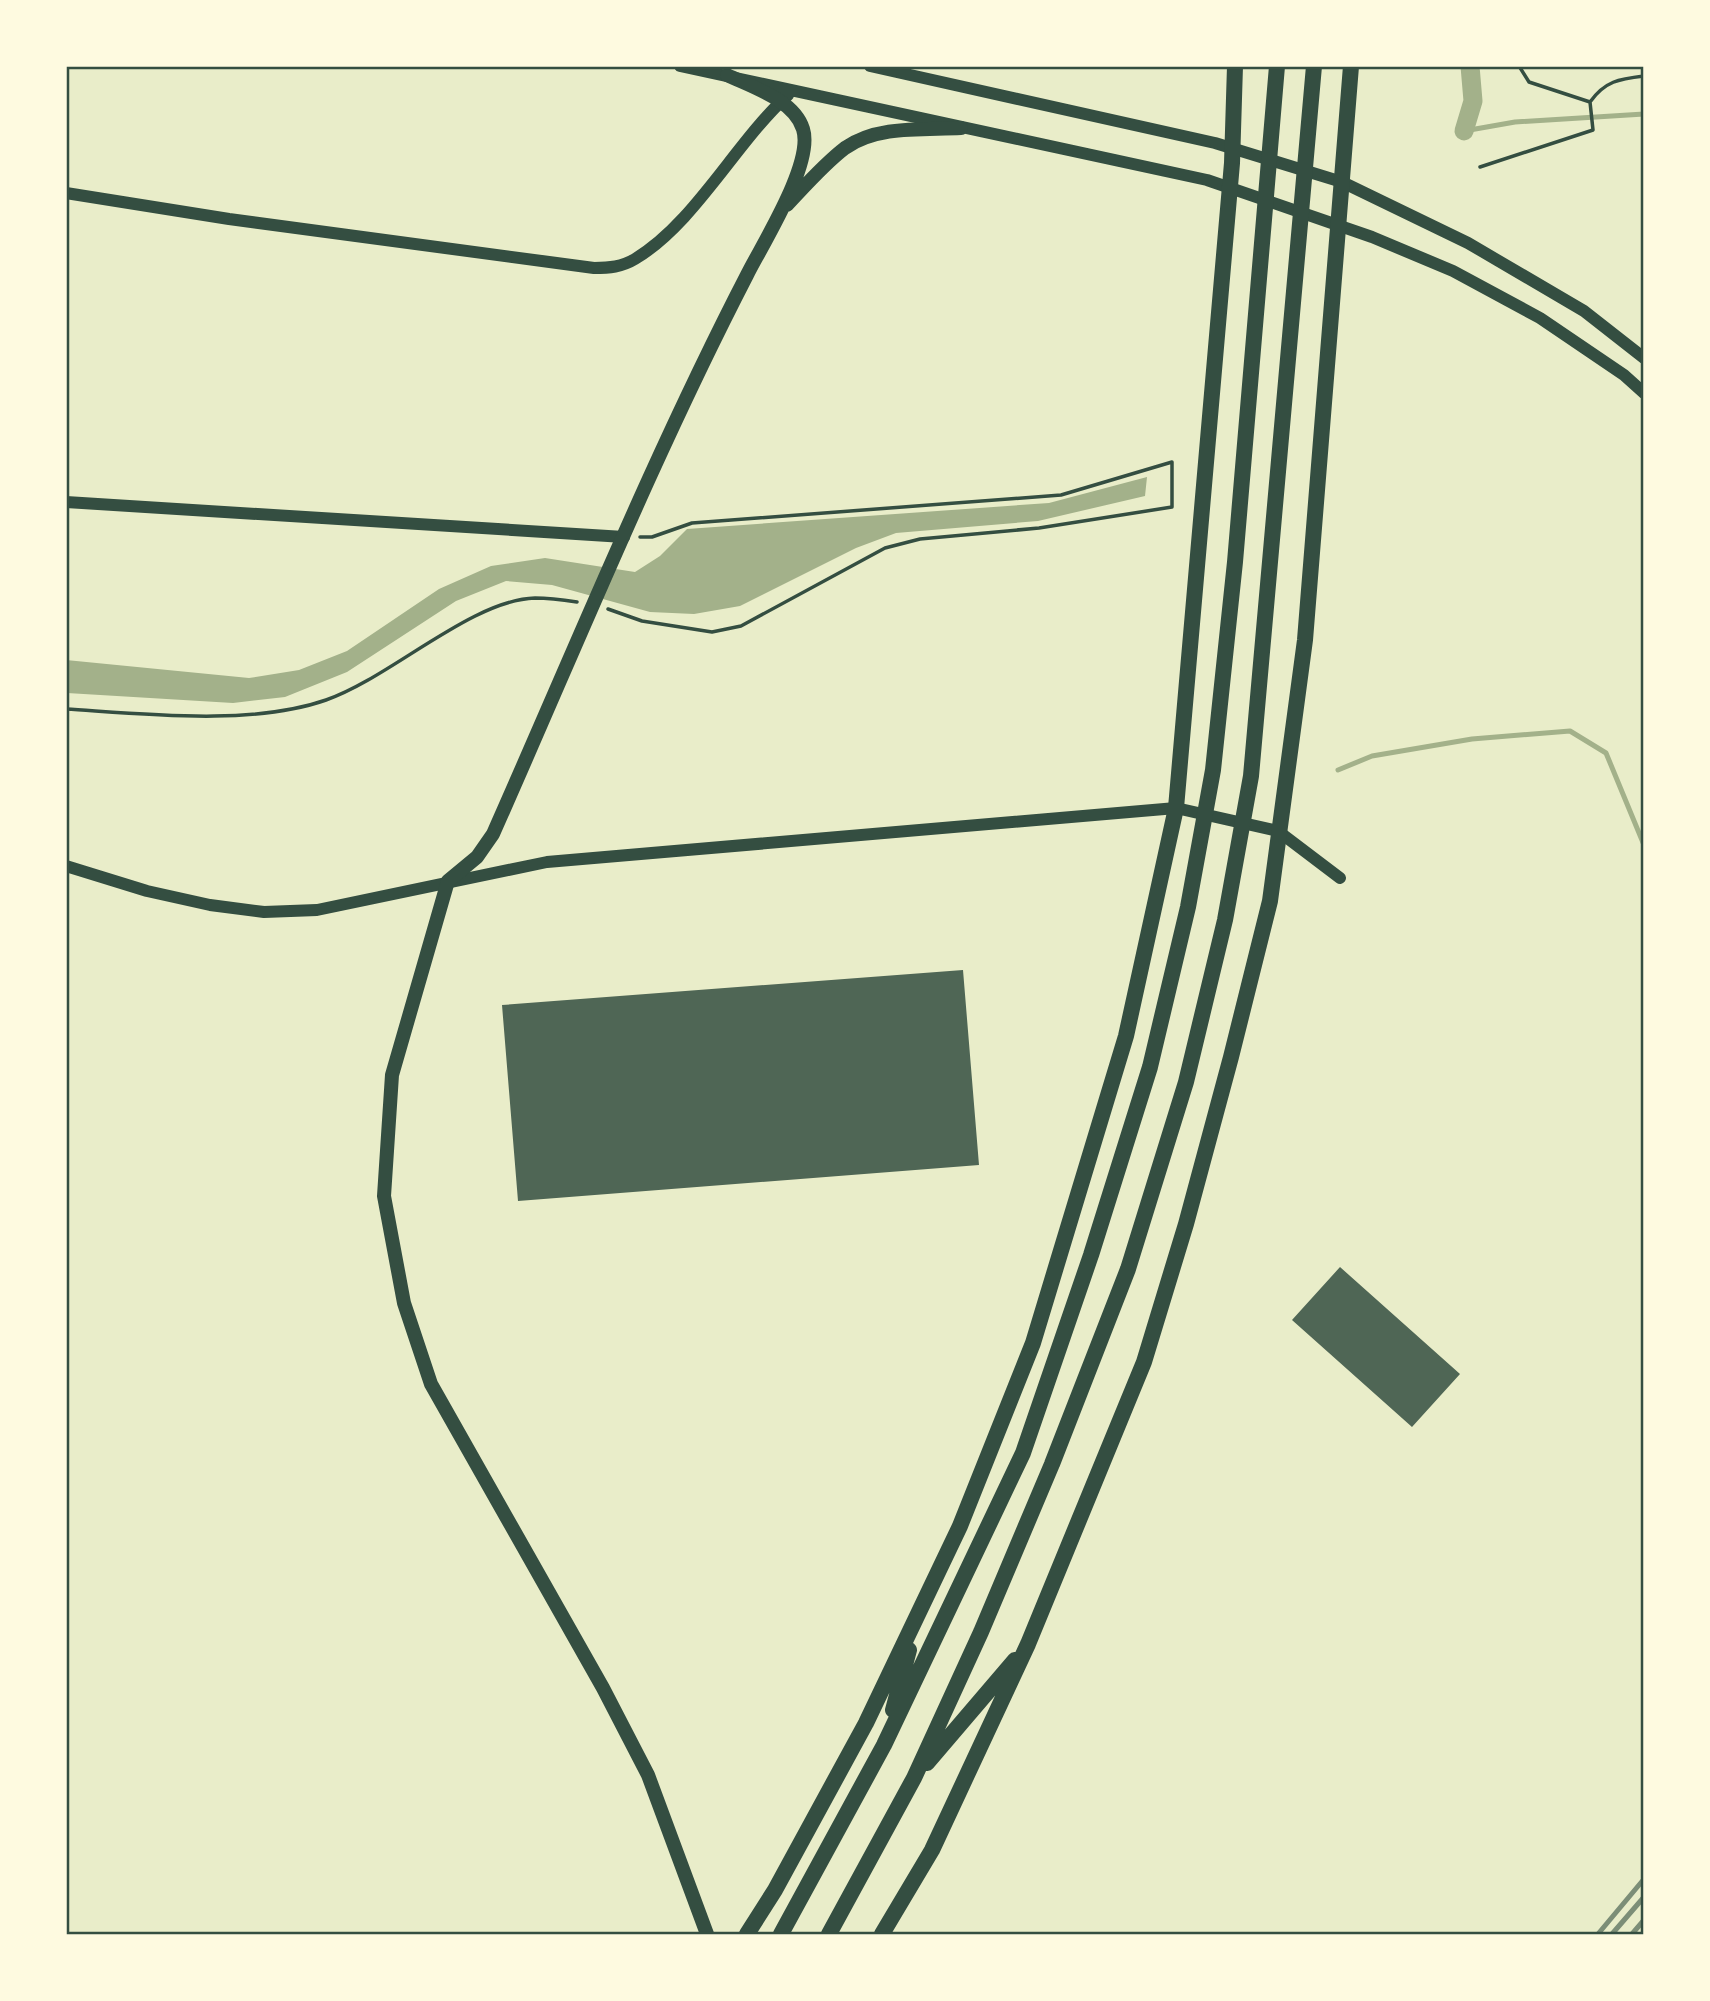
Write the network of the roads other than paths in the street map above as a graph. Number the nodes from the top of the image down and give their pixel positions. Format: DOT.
graph roads {
  1 [pos="680,66"];
  2 [pos="870,66"];
  3 [pos="1235,66"];
  4 [pos="1277,66"];
  5 [pos="1314,66"];
  6 [pos="1351,66"];
  7 [pos="727,75"];
  8 [pos="794,90"];
  9 [pos="780,103"];
  10 [pos="961,128"];
  11 [pos="1232,148"];
  12 [pos="1342,182"];
  13 [pos="1229,188"];
  14 [pos="66,193"];
  15 [pos="778,213"];
  16 [pos="1339,226"];
  17 [pos="1643,358"];
  18 [pos="1643,393"];
  19 [pos="66,502"];
  20 [pos="624,537"];
  21 [pos="1176,808"];
  22 [pos="1278,831"];
  23 [pos="66,866"];
  24 [pos="1340,878"];
  25 [pos="448,881"];
  26 [pos="918,1614"];
  27 [pos="1028,1644"];
  28 [pos="884,1745"];
  29 [pos="915,1778"];
  30 [pos="707,1934"];
  31 [pos="747,1934"];
  32 [pos="781,1934"];
  33 [pos="829,1934"];
  34 [pos="882,1934"];
  1 -- 7 [label="street"];
  2 -- 11 [label="street"];
  3 -- 11 [label="highway"];
  4 -- 28 [label="highway"];
  5 -- 29 [label="highway"];
  6 -- 12 [label="highway"];
  7 -- 8 [label="street"];
  7 -- 9 [label="main road"];
  8 -- 9 [label="street"];
  8 -- 10 [label="street"];
  9 -- 14 [label="street"];
  9 -- 15 [label="main road"];
  10 -- 13 [label="street"];
  10 -- 15 [label="main road"];
  11 -- 12 [label="street"];
  11 -- 13 [label="highway"];
  12 -- 16 [label="highway"];
  12 -- 17 [label="street"];
  13 -- 16 [label="street"];
  13 -- 21 [label="highway"];
  15 -- 20 [label="main road"];
  16 -- 18 [label="street"];
  16 -- 22 [label="highway"];
  19 -- 20 [label="street"];
  20 -- 25 [label="main road"];
  21 -- 22 [label="street"];
  21 -- 25 [label="street"];
  21 -- 26 [label="highway"];
  22 -- 24 [label="street"];
  22 -- 27 [label="highway"];
  23 -- 25 [label="street"];
  25 -- 30 [label="main road"];
  26 -- 28 [label="highway"];
  26 -- 31 [label="highway"];
  27 -- 29 [label="highway"];
  27 -- 34 [label="highway"];
  28 -- 32 [label="highway"];
  29 -- 33 [label="highway"];
}
